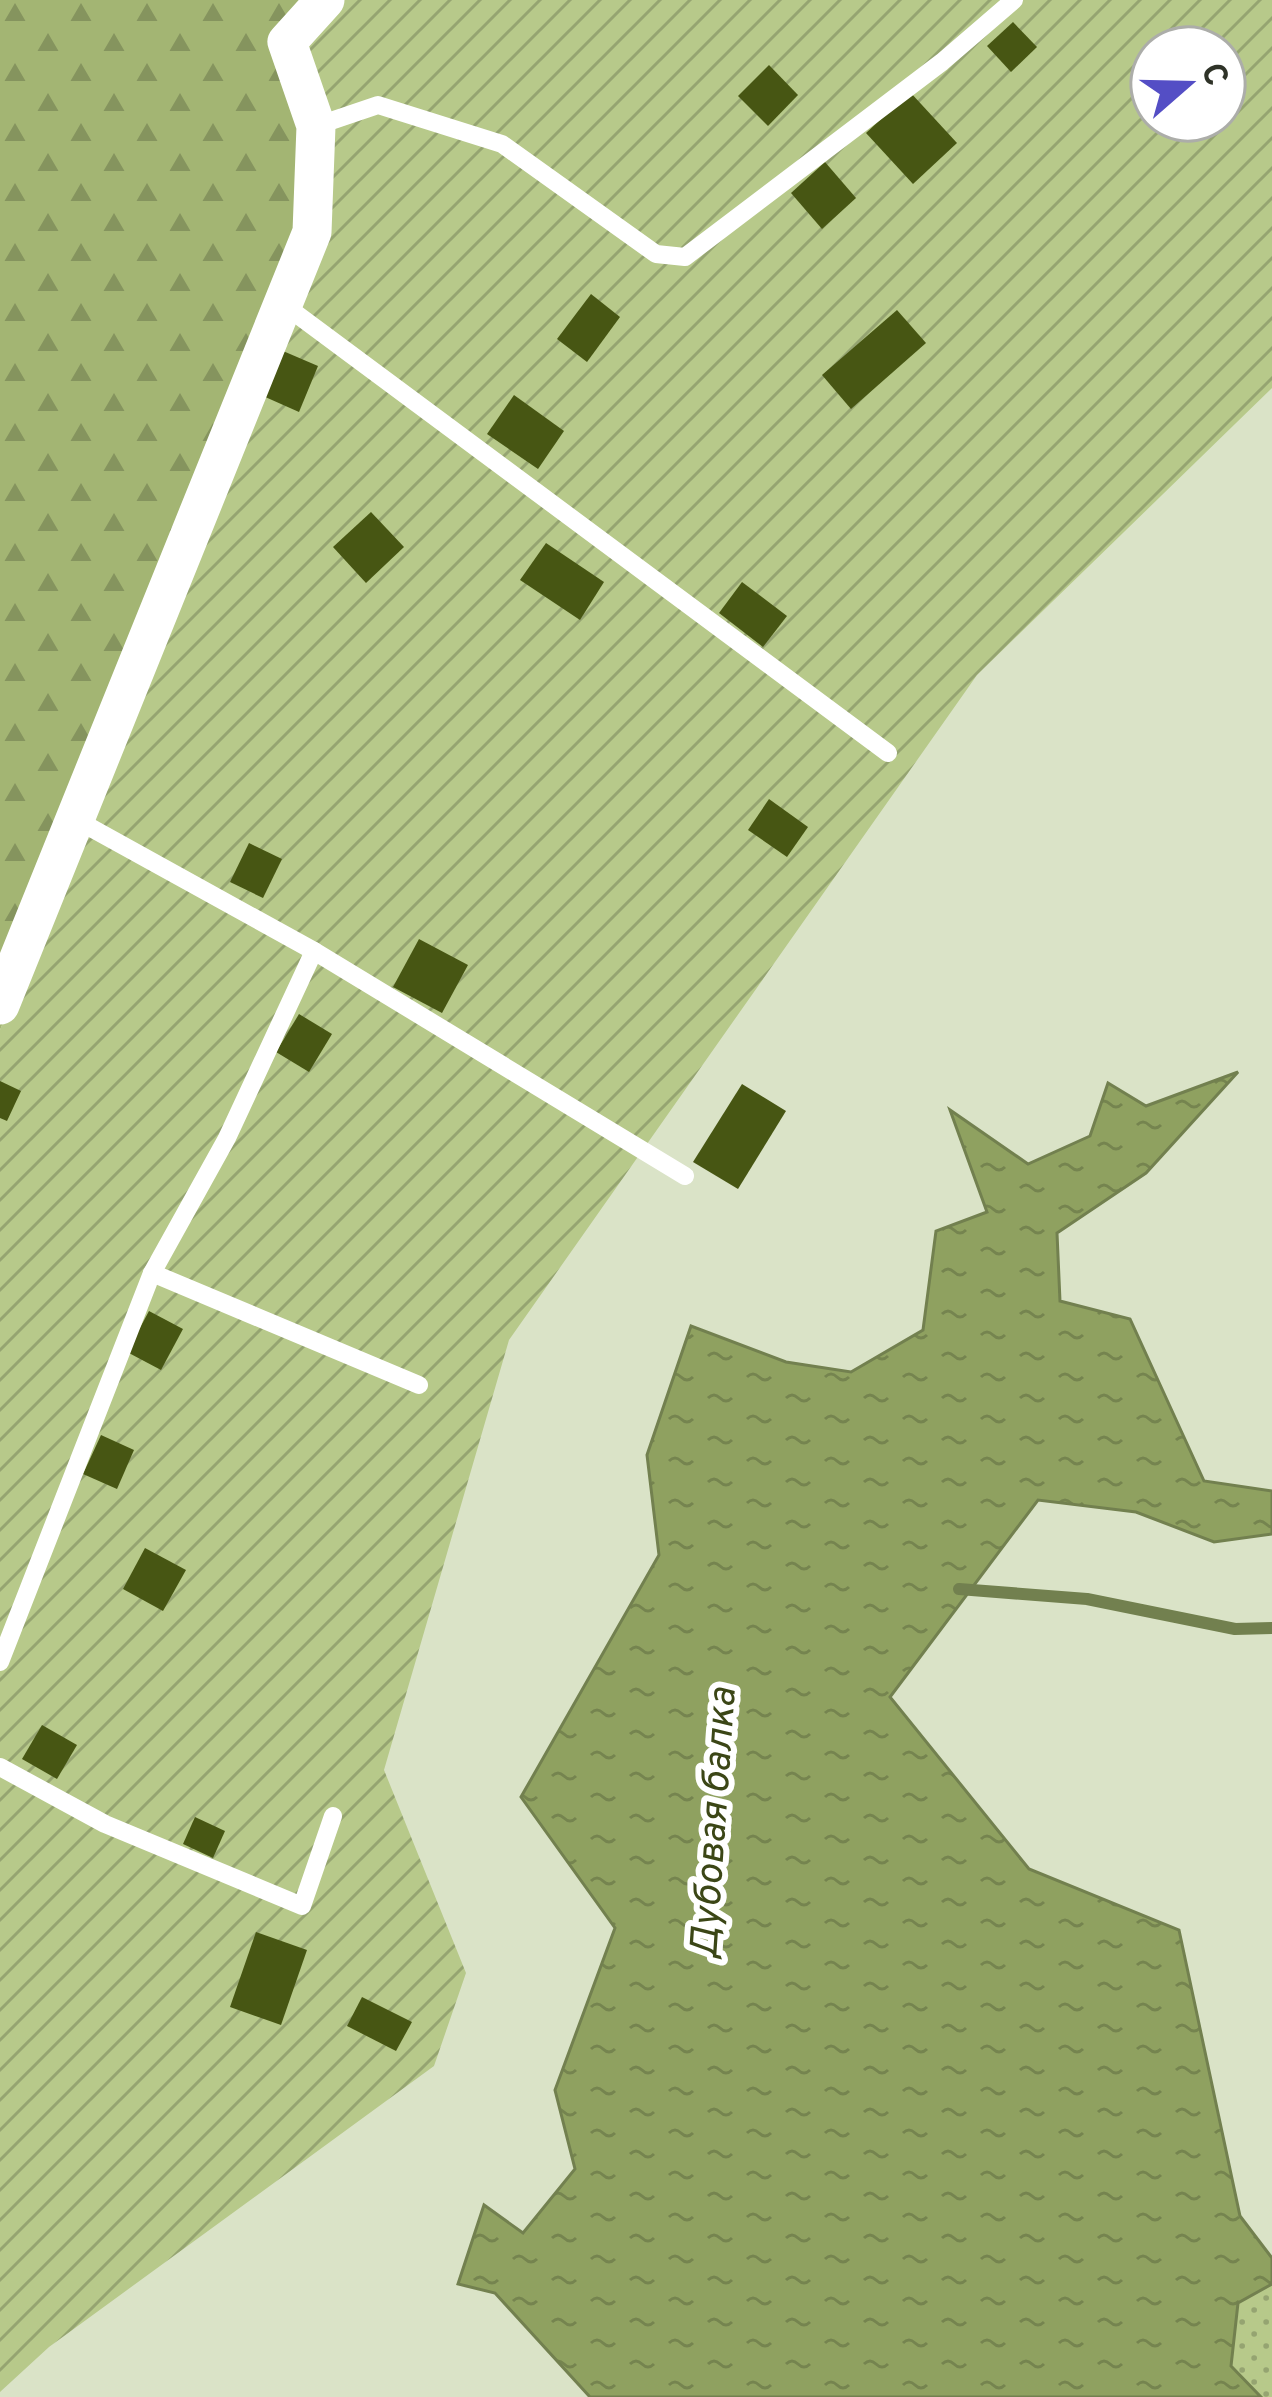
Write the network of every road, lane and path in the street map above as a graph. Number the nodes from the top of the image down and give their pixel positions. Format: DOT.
graph roads {
  1 [pos="325,0"];
  2 [pos="1014,0"];
  3 [pos="316,126"];
  4 [pos="283,304"];
  5 [pos="888,753"];
  6 [pos="75,819"];
  7 [pos="314,951"];
  8 [pos="0,1005"];
  9 [pos="685,1176"];
  10 [pos="152,1273"];
  11 [pos="418,1385"];
  12 [pos="0,1662"];
  13 [pos="0,1767"];
  14 [pos="333,1816"];
  1 -- 3 [label="street"];
  2 -- 3 [label="lane"];
  3 -- 4 [label="street"];
  4 -- 5 [label="lane"];
  4 -- 6 [label="street"];
  6 -- 7 [label="lane"];
  6 -- 8 [label="street"];
  7 -- 9 [label="lane"];
  7 -- 10 [label="lane"];
  10 -- 11 [label="lane"];
  10 -- 12 [label="lane"];
  13 -- 14 [label="lane"];
}
